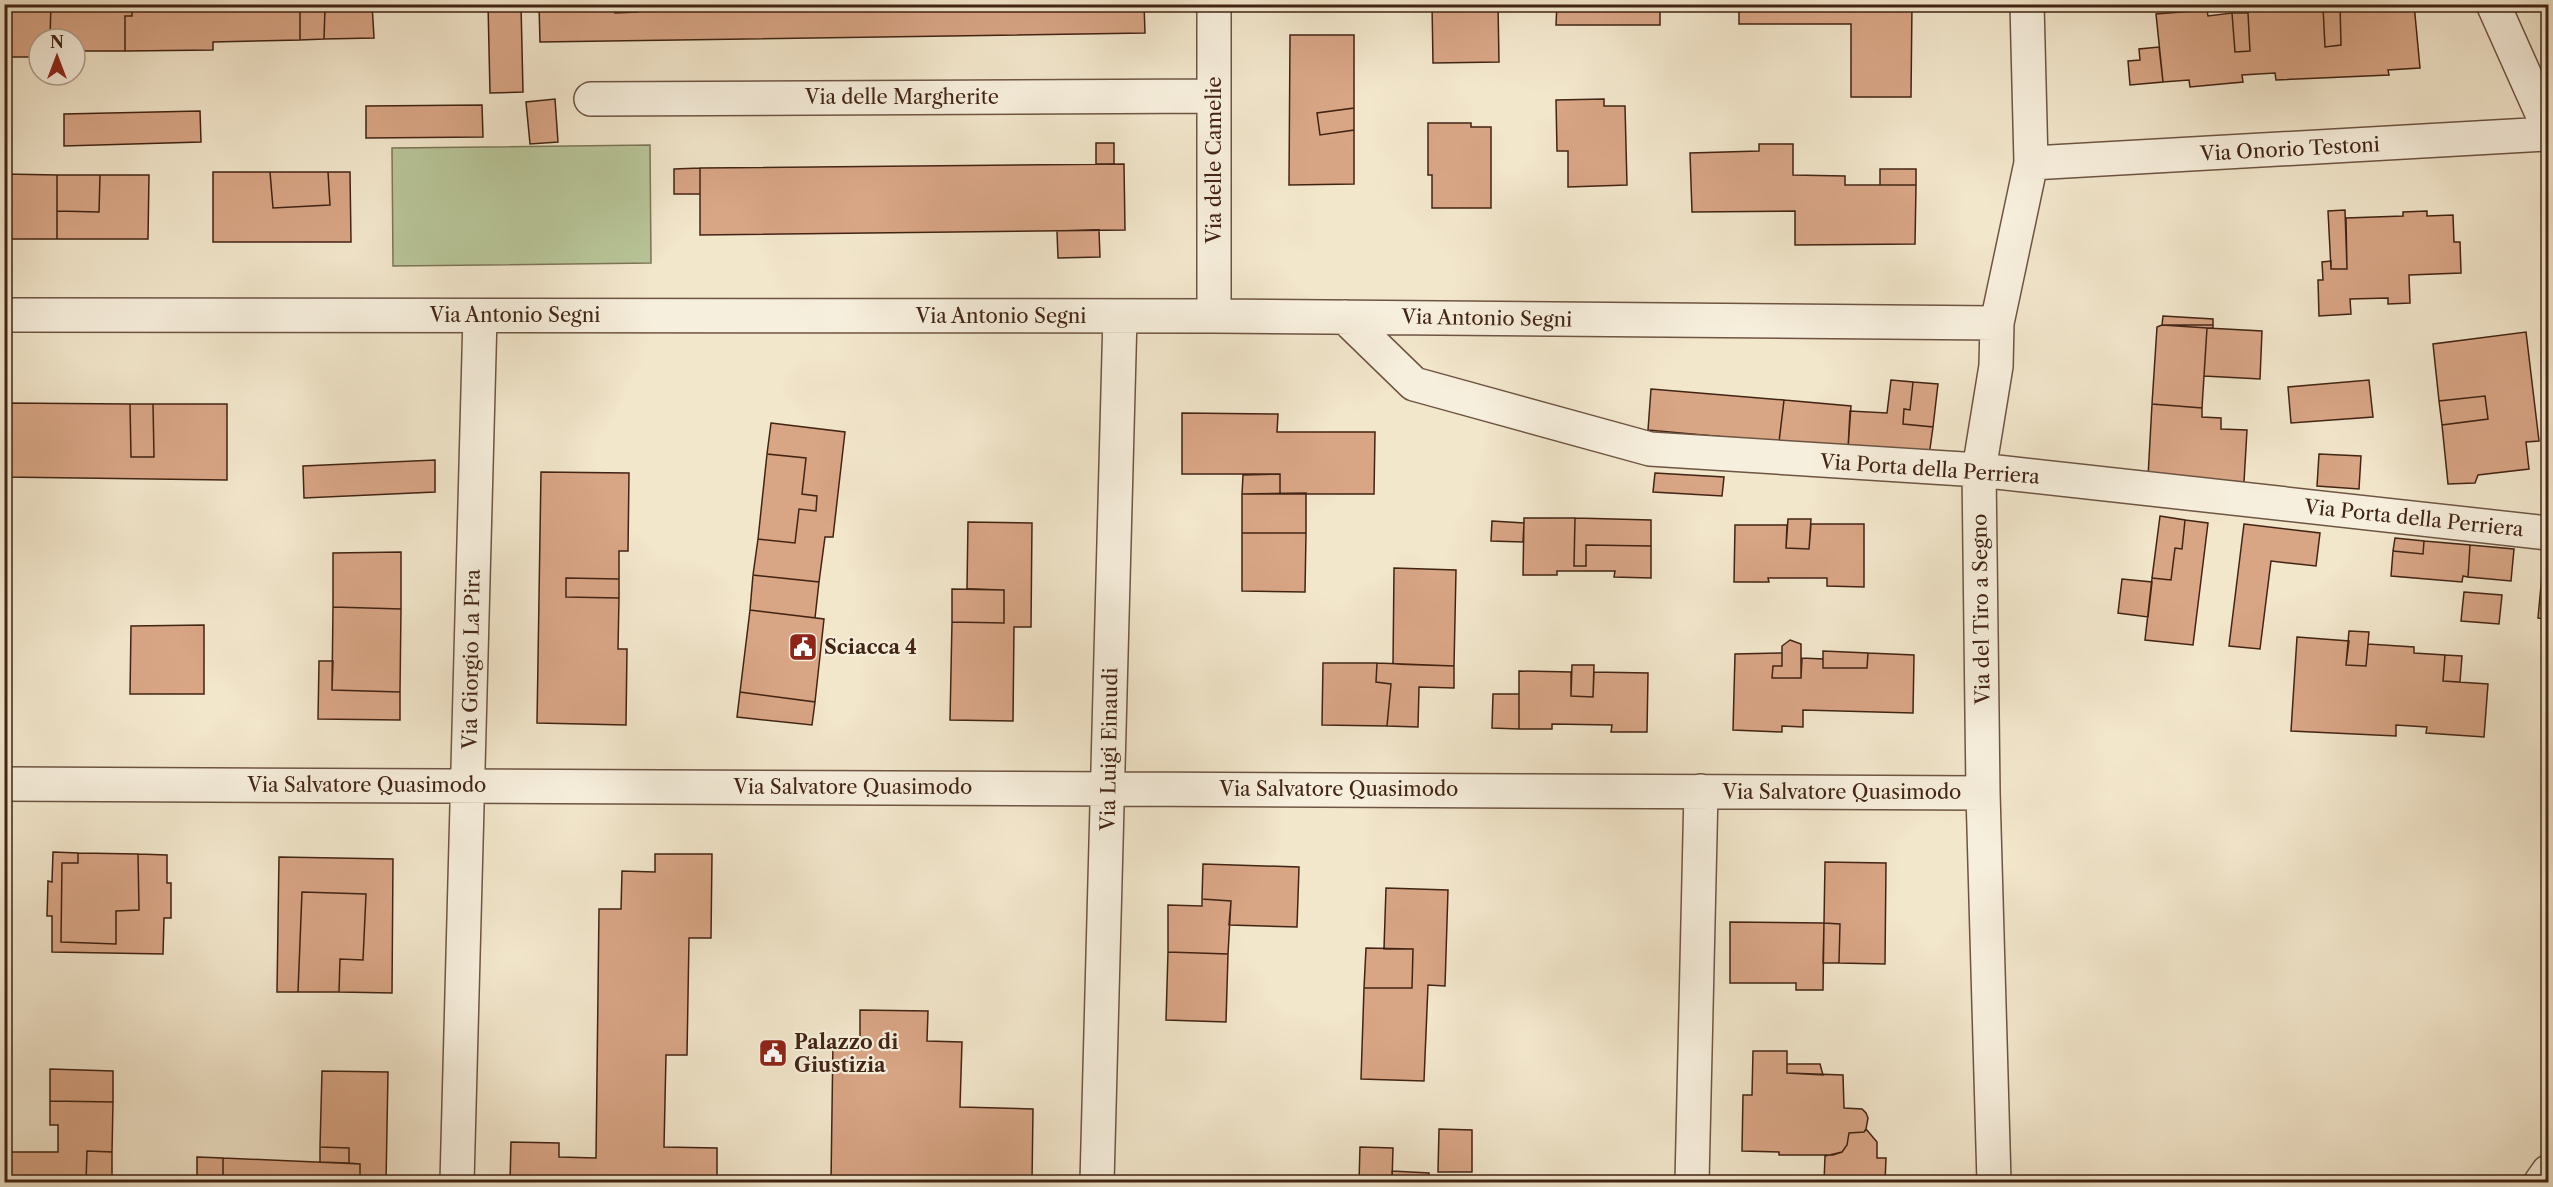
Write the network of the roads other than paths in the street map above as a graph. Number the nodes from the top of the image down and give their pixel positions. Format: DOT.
graph roads {
  1 [pos="1214,4"];
  2 [pos="2027,4"];
  3 [pos="2493,4"];
  4 [pos="1214,96"];
  5 [pos="591,99"];
  6 [pos="2543,113"];
  7 [pos="2548,134"];
  8 [pos="2031,163"];
  9 [pos="4,315"];
  10 [pos="480,316"];
  11 [pos="1120,316"];
  12 [pos="1214,316"];
  13 [pos="1345,317"];
  14 [pos="1997,323"];
  15 [pos="1979,470"];
  16 [pos="2548,533"];
  17 [pos="4,784"];
  18 [pos="468,785"];
  19 [pos="1107,788"];
  20 [pos="1701,791"];
  21 [pos="1983,793"];
  22 [pos="2548,1172"];
  23 [pos="458,1182"];
  24 [pos="1097,1182"];
  25 [pos="1692,1182"];
  26 [pos="1994,1182"];
  27 [pos="2541,1182"];
  1 -- 4 [label="street, Via delle Camelie"];
  2 -- 8 [label="street, Via del Tiro a Segno"];
  3 -- 6 [label="street"];
  4 -- 5 [label="street, Via delle Margherite"];
  4 -- 12 [label="street, Via delle Camelie"];
  7 -- 8 [label="street, Via Onorio Testoni"];
  8 -- 14 [label="street, Via del Tiro a Segno"];
  9 -- 10 [label="street, Via Antonio Segni"];
  10 -- 11 [label="street, Via Antonio Segni"];
  10 -- 18 [label="street, Via Giorgio La Pira"];
  11 -- 12 [label="street, Via Antonio Segni"];
  11 -- 19 [label="street, Via Luigi Einaudi"];
  12 -- 13 [label="street, Via Antonio Segni"];
  13 -- 14 [label="street, Via Antonio Segni"];
  13 -- 15 [label="street, Via Porta della Perriera"];
  14 -- 15 [label="street, Via del Tiro a Segno"];
  15 -- 16 [label="street, Via Porta della Perriera"];
  15 -- 21 [label="street, Via del Tiro a Segno"];
  17 -- 18 [label="street, Via Salvatore Quasimodo"];
  18 -- 19 [label="street, Via Salvatore Quasimodo"];
  18 -- 23 [label="street, Via Giorgio La Pira"];
  19 -- 20 [label="street, Via Salvatore Quasimodo"];
  19 -- 24 [label="street, Via Luigi Einaudi"];
  20 -- 21 [label="street, Via Salvatore Quasimodo"];
  20 -- 25 [label="street, Via Salvatore Quasimodo"];
  21 -- 26 [label="street, Via del Tiro a Segno"];
  22 -- 27 [label="street"];
}
